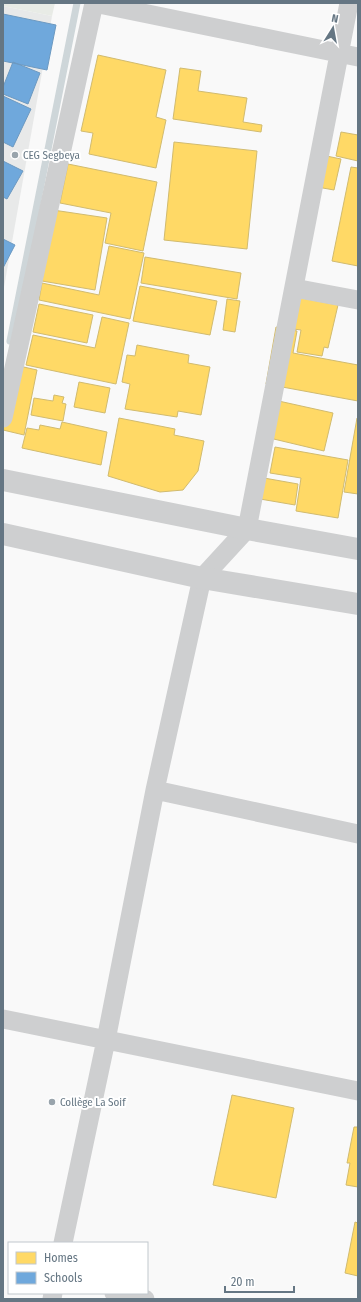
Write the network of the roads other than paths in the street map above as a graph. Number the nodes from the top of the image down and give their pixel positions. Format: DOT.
graph roads {
  1 [pos="94,3"];
  2 [pos="350,3"];
  3 [pos="340,54"];
  4 [pos="358,57"];
  5 [pos="294,288"];
  6 [pos="358,300"];
  7 [pos="3,418"];
  8 [pos="3,480"];
  9 [pos="247,529"];
  10 [pos="3,534"];
  11 [pos="358,549"];
  12 [pos="202,578"];
  13 [pos="358,604"];
  14 [pos="155,790"];
  15 [pos="358,834"];
  16 [pos="3,1019"];
  17 [pos="106,1040"];
  18 [pos="358,1090"];
  19 [pos="63,1242"];
  20 [pos="119,1294"];
  21 [pos="145,1299"];
  1 -- 3 [label="street"];
  1 -- 7 [label="street"];
  2 -- 3 [label="street"];
  3 -- 4 [label="street"];
  3 -- 5 [label="street"];
  5 -- 6 [label="street"];
  5 -- 9 [label="street"];
  8 -- 9 [label="street"];
  9 -- 11 [label="street"];
  9 -- 12 [label="street"];
  10 -- 12 [label="street"];
  12 -- 13 [label="street"];
  12 -- 14 [label="street"];
  14 -- 15 [label="street"];
  14 -- 17 [label="street"];
  16 -- 17 [label="street"];
  17 -- 18 [label="street"];
  17 -- 19 [label="street"];
  20 -- 21 [label="street"];
}
